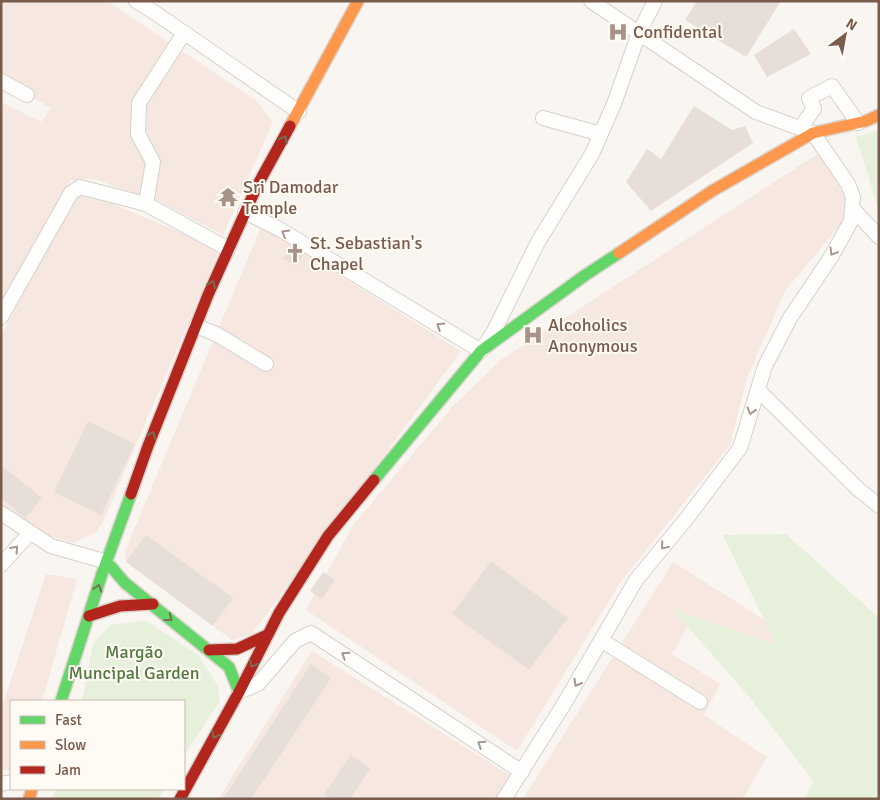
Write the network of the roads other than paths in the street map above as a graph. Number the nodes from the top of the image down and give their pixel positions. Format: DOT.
graph roads {
  1 [pos="136,1"];
  2 [pos="358,1"];
  3 [pos="591,1"];
  4 [pos="655,1"];
  5 [pos="184,33"];
  6 [pos="639,33"];
  7 [pos="1,81"];
  8 [pos="26,95"];
  9 [pos="299,112"];
  10 [pos="879,114"];
  11 [pos="543,118"];
  12 [pos="858,123"];
  13 [pos="800,128"];
  14 [pos="813,133"];
  15 [pos="601,134"];
  16 [pos="146,204"];
  17 [pos="852,208"];
  18 [pos="245,212"];
  19 [pos="879,237"];
  20 [pos="228,249"];
  21 [pos="1,316"];
  22 [pos="196,326"];
  23 [pos="481,351"];
  24 [pos="266,364"];
  25 [pos="758,390"];
  26 [pos="879,506"];
  27 [pos="1,513"];
  28 [pos="30,533"];
  29 [pos="107,562"];
  30 [pos="1,565"];
  31 [pos="152,604"];
  32 [pos="89,616"];
  33 [pos="267,635"];
  34 [pos="601,640"];
  35 [pos="209,650"];
  36 [pos="239,692"];
  37 [pos="61,700"];
  38 [pos="700,702"];
  39 [pos="522,772"];
  40 [pos="185,790"];
  41 [pos="504,799"];
  1 -- 5 [label="street"];
  2 -- 9 [label="main road"];
  3 -- 6 [label="street"];
  4 -- 6 [label="street"];
  5 -- 9 [label="street"];
  5 -- 16 [label="street"];
  6 -- 13 [label="street"];
  6 -- 15 [label="street"];
  7 -- 8 [label="street"];
  18 -- 9 [label="main road, one-way"];
  10 -- 12 [label="main road"];
  11 -- 15 [label="street"];
  12 -- 13 [label="street"];
  12 -- 14 [label="main road"];
  13 -- 14 [label="street"];
  14 -- 17 [label="street"];
  14 -- 23 [label="main road"];
  15 -- 23 [label="street"];
  16 -- 20 [label="street"];
  16 -- 21 [label="street"];
  17 -- 19 [label="street"];
  17 -- 25 [label="street, one-way"];
  18 -- 20 [label="main road"];
  23 -- 18 [label="street, one-way"];
  22 -- 20 [label="main road, one-way"];
  22 -- 24 [label="street"];
  29 -- 22 [label="main road, one-way"];
  23 -- 33 [label="main road"];
  25 -- 26 [label="street"];
  25 -- 34 [label="street, one-way"];
  27 -- 28 [label="street"];
  28 -- 29 [label="street"];
  30 -- 28 [label="street, one-way"];
  29 -- 31 [label="main road"];
  32 -- 29 [label="main road, one-way"];
  31 -- 32 [label="main road"];
  31 -- 35 [label="main road, one-way"];
  32 -- 37 [label="main road"];
  33 -- 35 [label="main road"];
  33 -- 36 [label="main road, one-way"];
  34 -- 38 [label="street"];
  34 -- 39 [label="street, one-way"];
  35 -- 36 [label="main road"];
  39 -- 36 [label="street, one-way"];
  36 -- 40 [label="main road, one-way"];
  39 -- 41 [label="street"];
}
